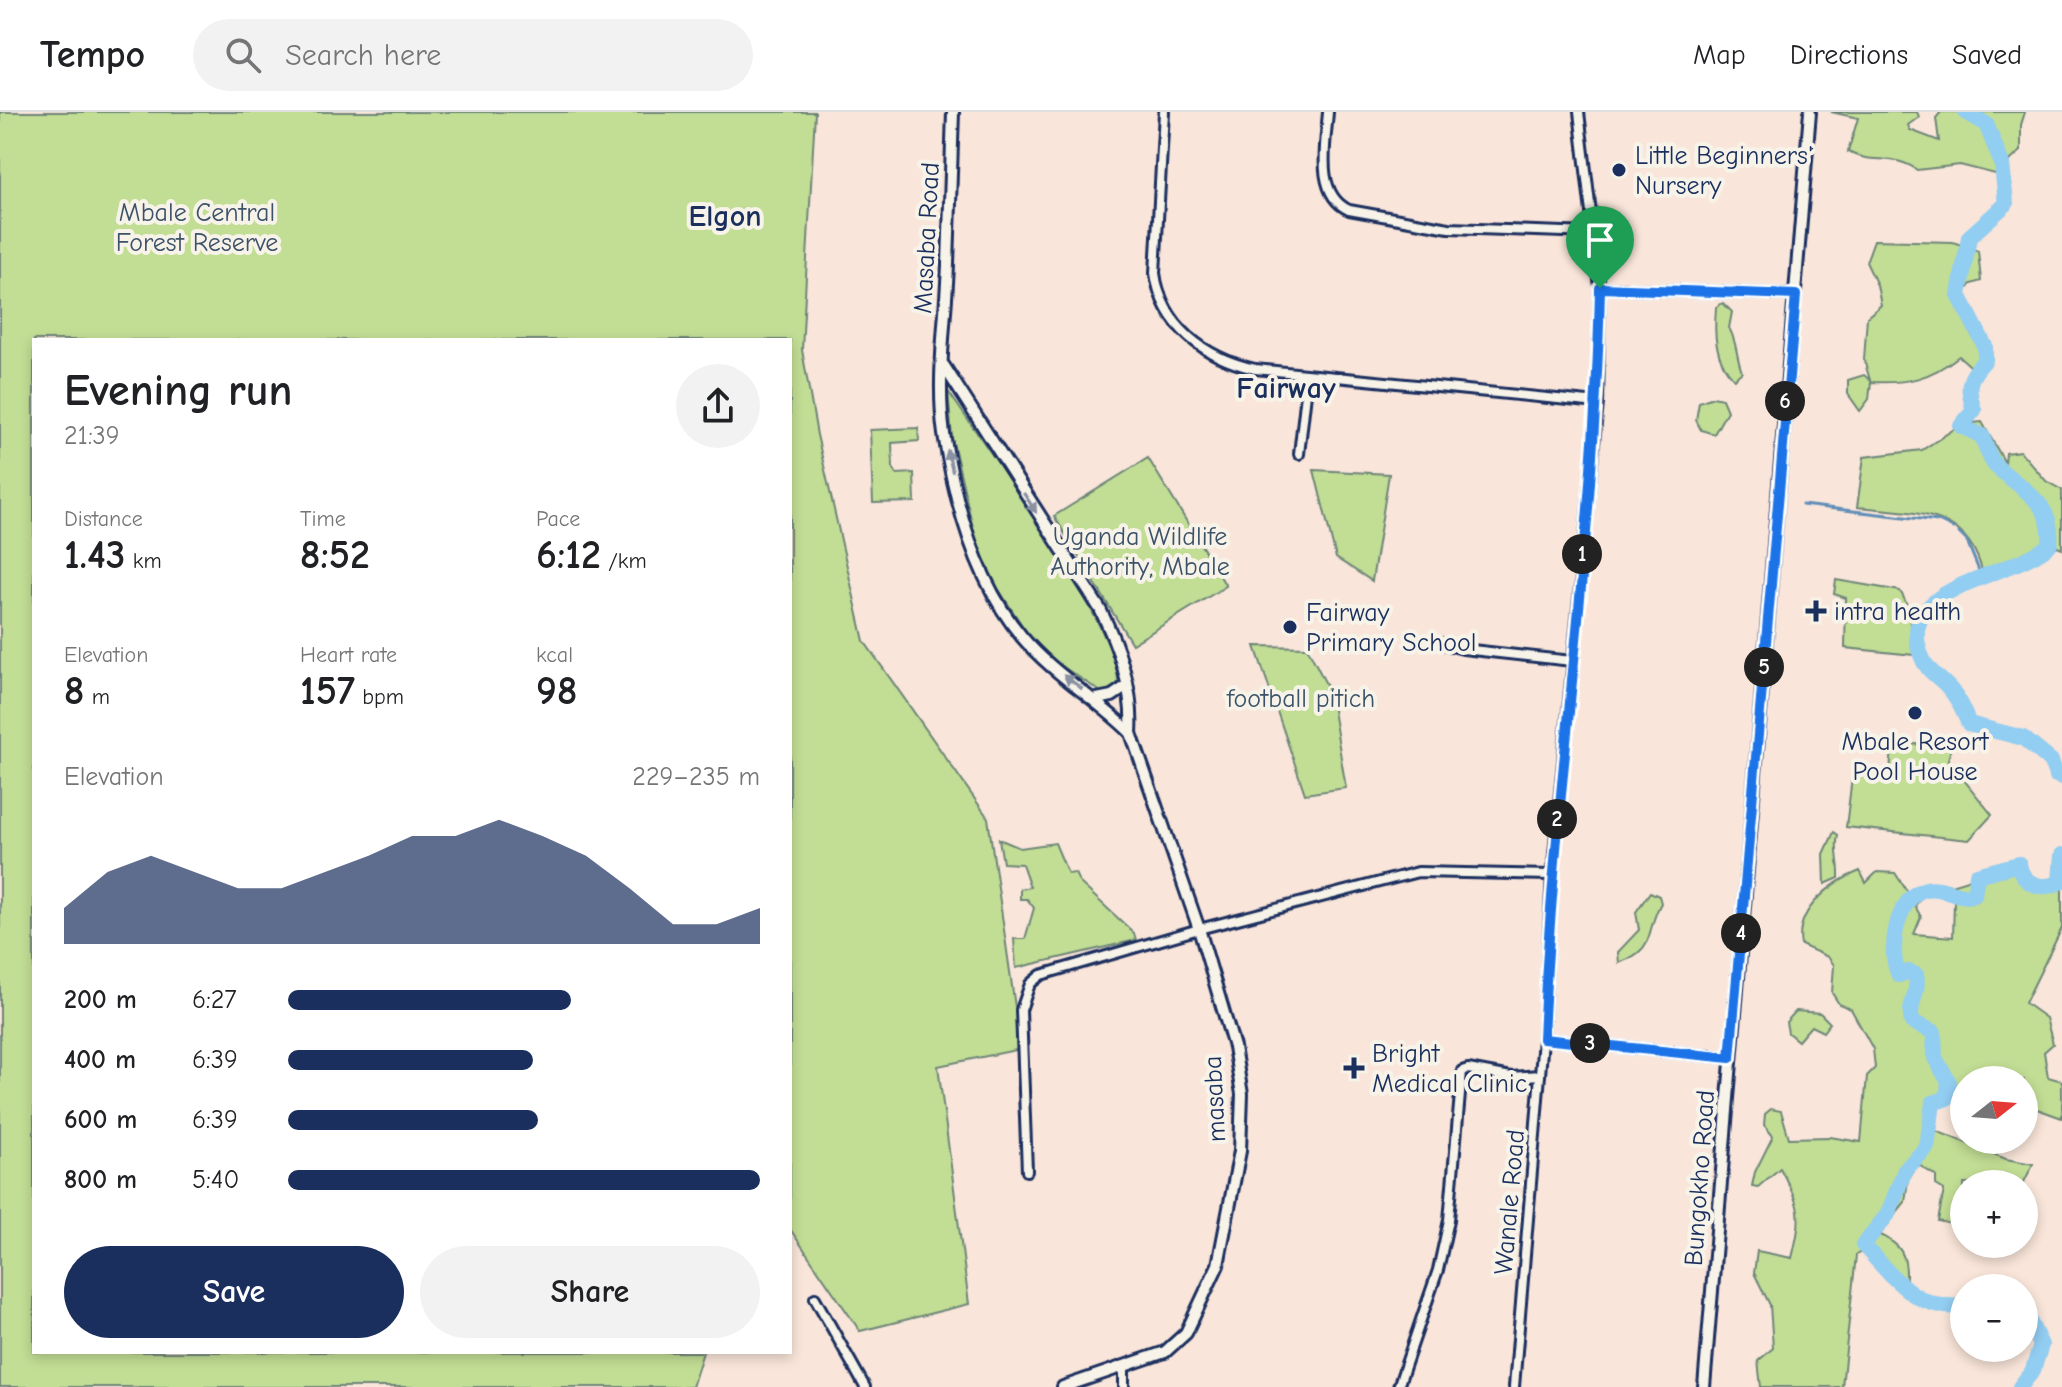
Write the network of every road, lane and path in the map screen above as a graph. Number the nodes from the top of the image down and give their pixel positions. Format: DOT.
graph roads {
  1 [pos="953,112"];
  2 [pos="1164,112"];
  3 [pos="1328,112"];
  4 [pos="1579,112"];
  5 [pos="1810,112"];
  6 [pos="1592,233"];
  7 [pos="1600,288"];
  8 [pos="1796,295"];
  9 [pos="944,366"];
  10 [pos="1308,376"];
  11 [pos="1598,403"];
  12 [pos="1299,454"];
  13 [pos="1436,642"];
  14 [pos="1572,661"];
  15 [pos="1127,686"];
  16 [pos="1097,699"];
  17 [pos="1131,733"];
  18 [pos="1552,875"];
  19 [pos="1199,929"];
  20 [pos="1543,1039"];
  21 [pos="1730,1058"];
  22 [pos="1540,1075"];
  23 [pos="1027,1171"];
  24 [pos="815,1298"];
  25 [pos="1124,1366"];
  26 [pos="865,1387"];
  27 [pos="1063,1387"];
  28 [pos="1124,1387"];
  29 [pos="1398,1387"];
  30 [pos="1514,1387"];
  31 [pos="1704,1387"];
  1 -- 9 [label="street, Masaba Road"];
  2 -- 10 [label="street"];
  3 -- 6 [label="street"];
  4 -- 6 [label="street, Wanale Road"];
  5 -- 8 [label="street, Bungokho Road"];
  6 -- 7 [label="street, Wanale Road"];
  7 -- 8 [label="street"];
  7 -- 11 [label="street, Wanale Road"];
  8 -- 21 [label="street, Bungokho Road"];
  9 -- 15 [label="street, one-way"];
  16 -- 9 [label="street, Masaba Road, one-way"];
  10 -- 11 [label="street"];
  10 -- 12 [label="street"];
  11 -- 14 [label="street, Wanale Road"];
  13 -- 14 [label="street"];
  14 -- 18 [label="street, Wanale Road"];
  15 -- 16 [label="street"];
  15 -- 17 [label="street"];
  16 -- 17 [label="street, Masaba Road"];
  17 -- 19 [label="street, masaba"];
  18 -- 19 [label="street"];
  18 -- 20 [label="street, Wanale Road"];
  19 -- 23 [label="street"];
  19 -- 25 [label="street, masaba"];
  20 -- 21 [label="street"];
  20 -- 22 [label="street, Wanale Road"];
  21 -- 31 [label="street, Bungokho Road"];
  22 -- 29 [label="street"];
  22 -- 30 [label="street, Wanale Road"];
  24 -- 26 [label="street"];
  25 -- 27 [label="street, masaba"];
  25 -- 28 [label="street"];
}
